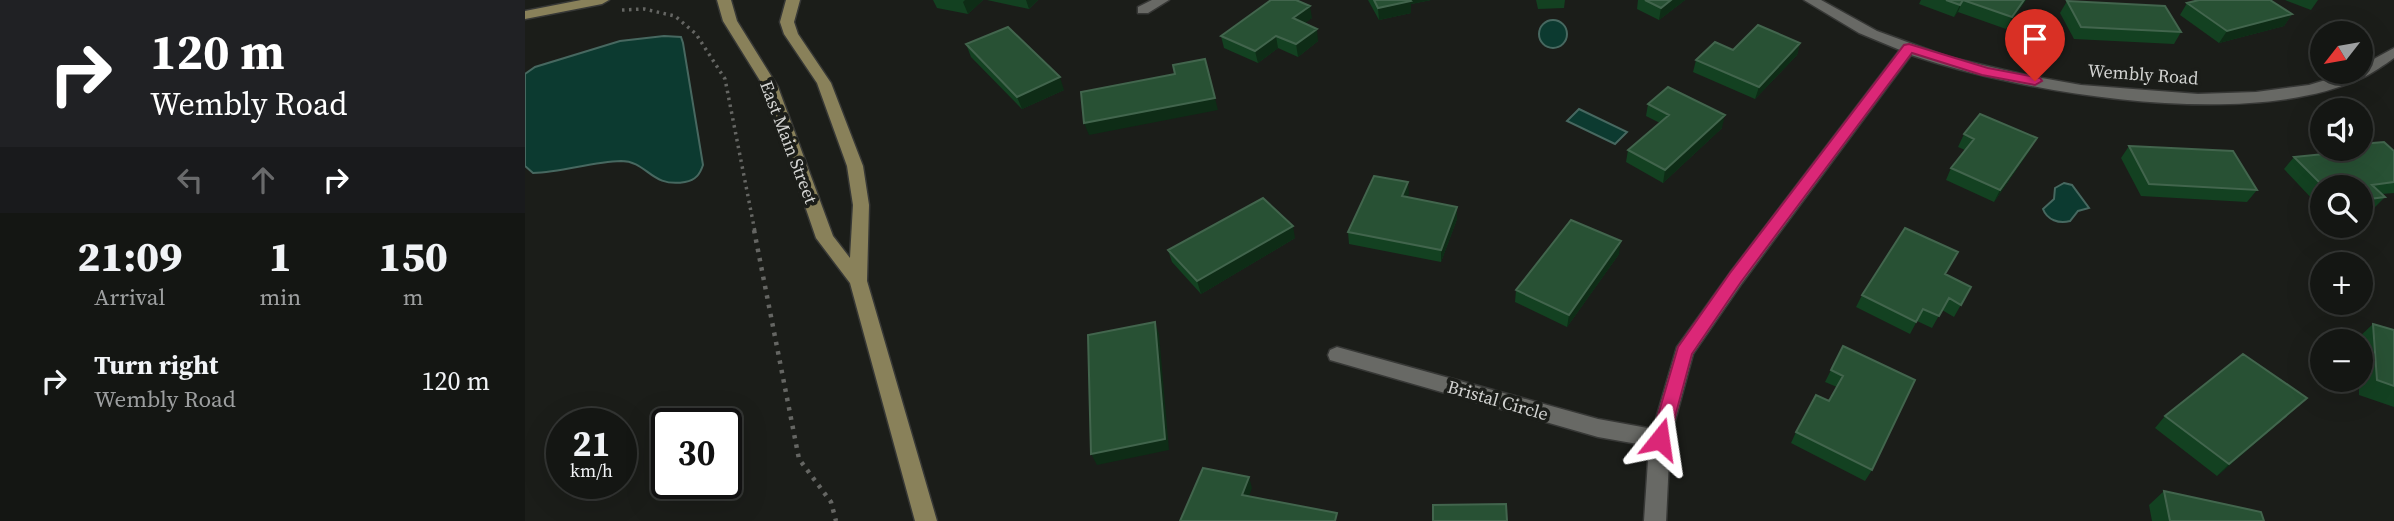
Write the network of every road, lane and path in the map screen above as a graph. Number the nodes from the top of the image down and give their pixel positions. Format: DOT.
graph roads {
  1 [pos="560,0"];
  2 [pos="602,0"];
  3 [pos="724,0"];
  4 [pos="793,0"];
  5 [pos="1162,0"];
  6 [pos="1811,0"];
  7 [pos="1143,9"];
  8 [pos="624,10"];
  9 [pos="527,14"];
  10 [pos="1909,48"];
  11 [pos="2394,52"];
  12 [pos="858,281"];
  13 [pos="1337,355"];
  14 [pos="1660,439"];
  15 [pos="836,521"];
  16 [pos="926,521"];
  17 [pos="1655,521"];
  1 -- 9 [label="main road"];
  2 -- 9 [label="main road"];
  3 -- 12 [label="main road, East Main Street"];
  4 -- 12 [label="main road, East Main Street"];
  5 -- 7 [label="street"];
  6 -- 10 [label="street, Wembly Road"];
  8 -- 15 [label="path"];
  10 -- 11 [label="street, Wembly Road"];
  10 -- 14 [label="street"];
  12 -- 16 [label="main road, East Main Street"];
  13 -- 14 [label="street, Bristal Circle"];
  14 -- 17 [label="street"];
}
